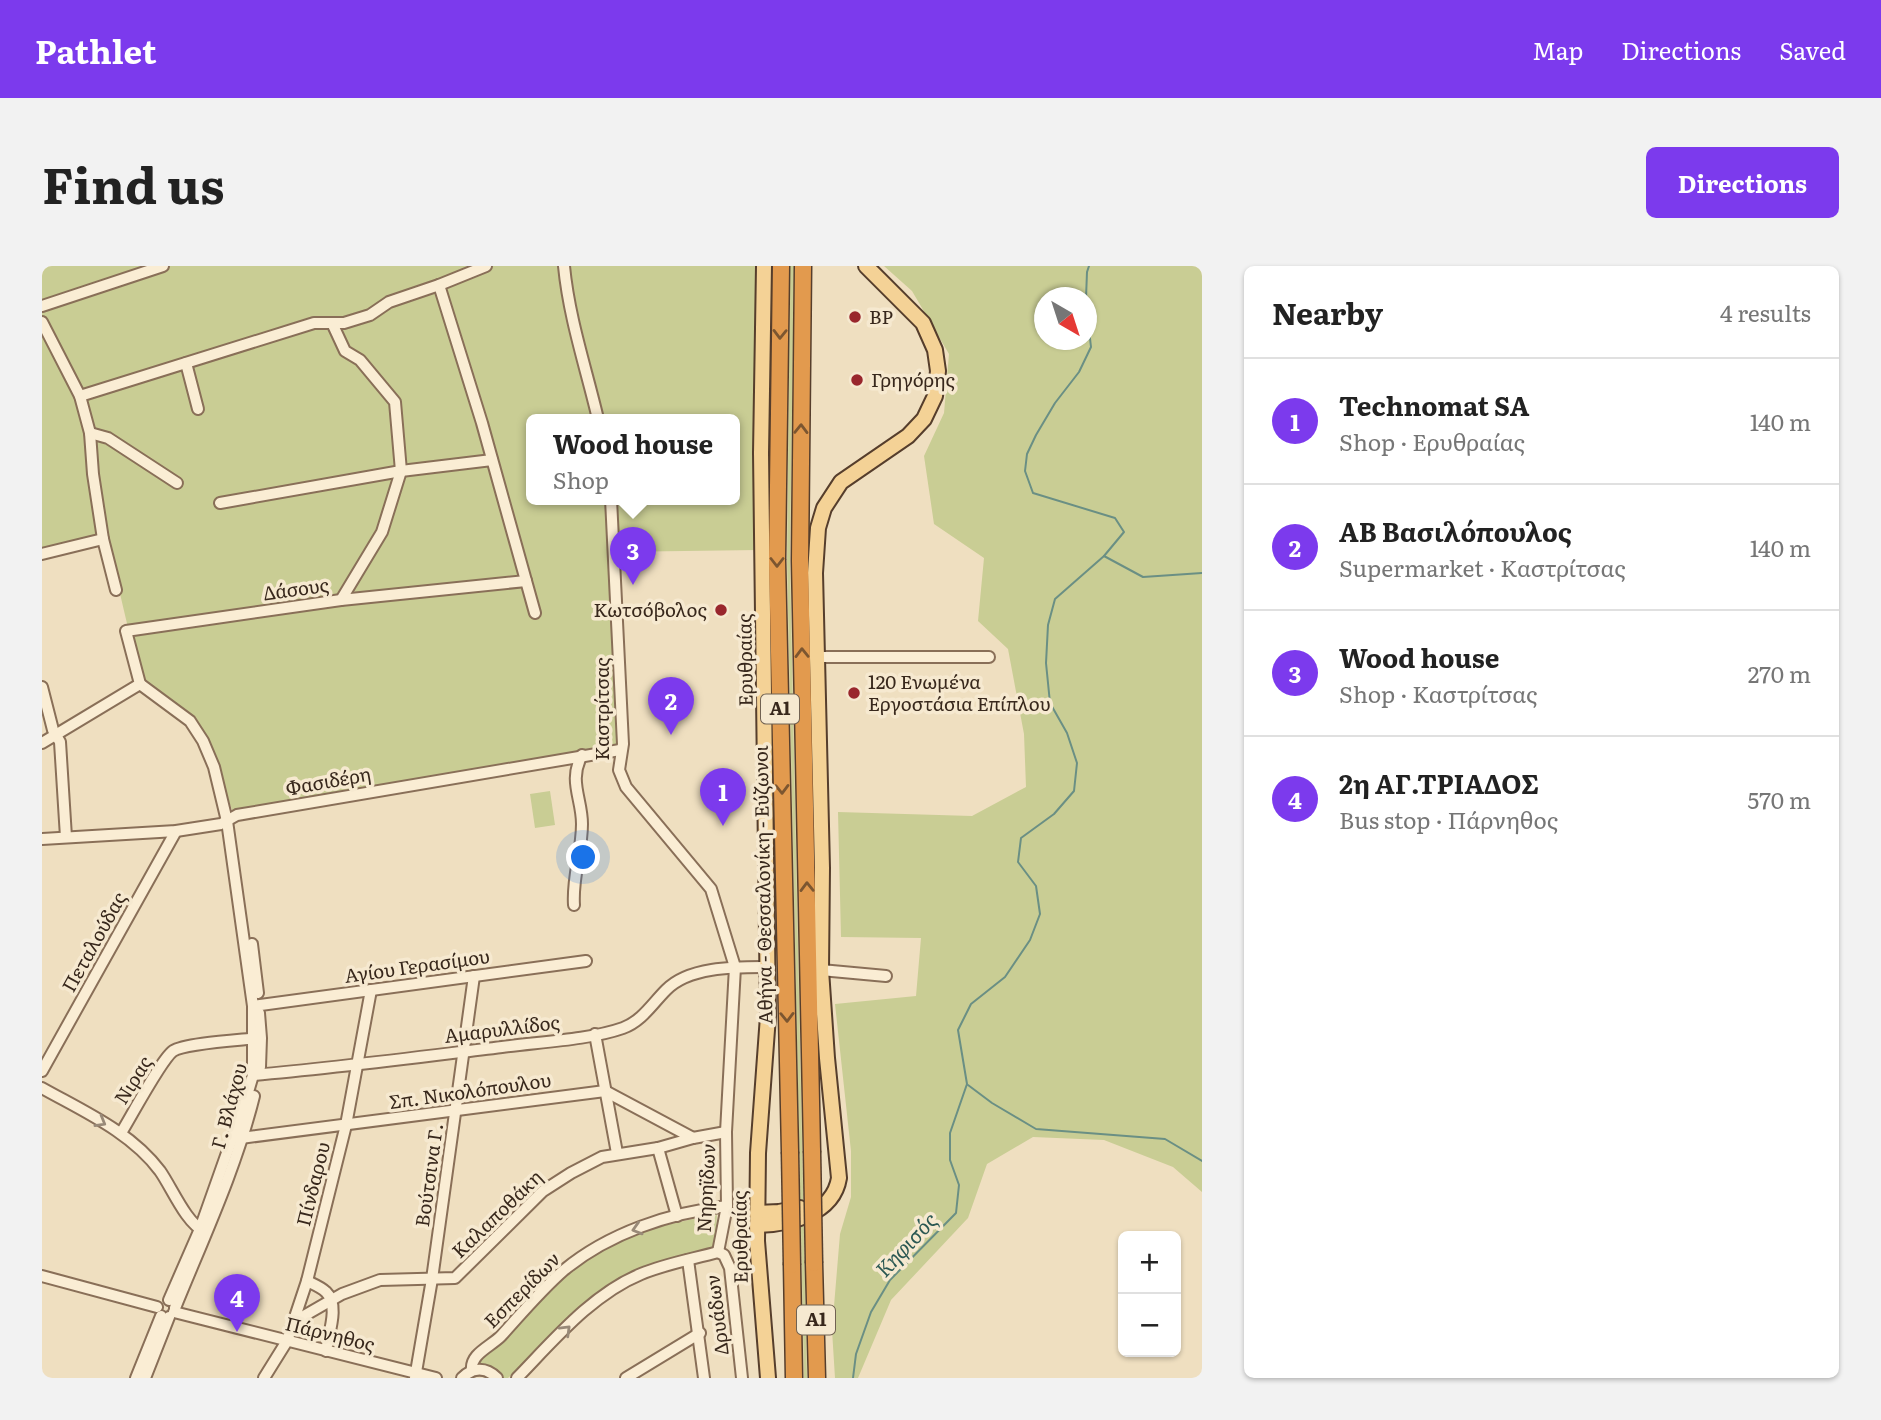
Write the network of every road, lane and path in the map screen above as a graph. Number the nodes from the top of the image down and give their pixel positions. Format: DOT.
graph roads {
  1 [pos="163,266"];
  2 [pos="486,266"];
  3 [pos="564,266"];
  4 [pos="764,266"];
  5 [pos="780,266"];
  6 [pos="803,266"];
  7 [pos="866,266"];
  8 [pos="439,285"];
  9 [pos="42,306"];
  10 [pos="42,321"];
  11 [pos="332,323"];
  12 [pos="186,363"];
  13 [pos="80,396"];
  14 [pos="198,409"];
  15 [pos="597,414"];
  16 [pos="90,432"];
  17 [pos="492,460"];
  18 [pos="401,471"];
  19 [pos="177,483"];
  20 [pos="220,503"];
  21 [pos="611,505"];
  22 [pos="811,512"];
  23 [pos="103,539"];
  24 [pos="42,554"];
  25 [pos="800,561"];
  26 [pos="526,581"];
  27 [pos="116,590"];
  28 [pos="341,600"];
  29 [pos="535,613"];
  30 [pos="817,657"];
  31 [pos="989,657"];
  32 [pos="140,684"];
  33 [pos="42,687"];
  34 [pos="56,734"];
  35 [pos="42,743"];
  36 [pos="620,750"];
  37 [pos="582,755"];
  38 [pos="227,821"];
  39 [pos="176,831"];
  40 [pos="66,837"];
  41 [pos="42,839"];
  42 [pos="574,905"];
  43 [pos="586,961"];
  44 [pos="735,967"];
  45 [pos="767,967"];
  46 [pos="821,970"];
  47 [pos="474,976"];
  48 [pos="886,976"];
  49 [pos="371,990"];
  50 [pos="256,1006"];
  51 [pos="595,1034"];
  52 [pos="257,1038"];
  53 [pos="462,1052"];
  54 [pos="358,1064"];
  55 [pos="42,1071"];
  56 [pos="256,1074"];
  57 [pos="42,1087"];
  58 [pos="605,1091"];
  59 [pos="456,1111"];
  60 [pos="346,1125"];
  61 [pos="726,1132"];
  62 [pos="121,1133"];
  63 [pos="241,1138"];
  64 [pos="693,1138"];
  65 [pos="659,1149"];
  66 [pos="617,1153"];
  67 [pos="727,1206"];
  68 [pos="677,1216"];
  69 [pos="762,1219"];
  70 [pos="203,1231"];
  71 [pos="718,1252"];
  72 [pos="688,1260"];
  73 [pos="42,1276"];
  74 [pos="432,1279"];
  75 [pos="307,1281"];
  76 [pos="331,1300"];
  77 [pos="167,1310"];
  78 [pos="295,1318"];
  79 [pos="699,1333"];
  80 [pos="287,1341"];
  81 [pos="326,1351"];
  82 [pos="472,1370"];
  83 [pos="416,1376"];
  84 [pos="136,1378"];
  85 [pos="145,1378"];
  86 [pos="264,1378"];
  87 [pos="436,1378"];
  88 [pos="462,1378"];
  89 [pos="496,1378"];
  90 [pos="517,1378"];
  91 [pos="626,1378"];
  92 [pos="704,1378"];
  93 [pos="742,1378"];
  94 [pos="769,1378"];
  95 [pos="794,1378"];
  96 [pos="817,1378"];
  1 -- 9 [label="street"];
  2 -- 8 [label="street"];
  3 -- 15 [label="street"];
  4 -- 45 [label="main road, Ερυθραίας"];
  5 -- 95 [label="highway, Αθήνα - Θεσσαλονίκη - Εύζωνοι / Α1, one-way, bridge"];
  25 -- 6 [label="highway, Α1, one-way"];
  7 -- 30 [label="main road"];
  8 -- 11 [label="street"];
  8 -- 17 [label="street"];
  10 -- 13 [label="street"];
  11 -- 12 [label="street"];
  11 -- 18 [label="street"];
  12 -- 13 [label="street"];
  12 -- 14 [label="street"];
  13 -- 16 [label="street"];
  16 -- 19 [label="street"];
  16 -- 23 [label="street"];
  17 -- 18 [label="street"];
  17 -- 26 [label="street"];
  18 -- 20 [label="street"];
  18 -- 28 [label="street"];
  21 -- 36 [label="street, Καστρίτσας"];
  22 -- 25 [label="highway"];
  23 -- 24 [label="street"];
  23 -- 27 [label="street"];
  96 -- 25 [label="highway, Α1, one-way, bridge"];
  26 -- 28 [label="street, Δάσους"];
  26 -- 29 [label="street"];
  28 -- 32 [label="street, Δάσους"];
  30 -- 31 [label="street"];
  30 -- 46 [label="main road"];
  32 -- 34 [label="street"];
  32 -- 38 [label="street, Γ. Βλάχου"];
  33 -- 34 [label="street"];
  34 -- 35 [label="street"];
  34 -- 40 [label="street"];
  36 -- 37 [label="street, Φασιδέρη"];
  36 -- 44 [label="street, Καστρίτσας"];
  37 -- 38 [label="street, Φασιδέρη"];
  37 -- 42 [label="street"];
  38 -- 39 [label="street, Φασιδέρη"];
  38 -- 50 [label="street, Γ. Βλάχου"];
  39 -- 40 [label="street, Φασιδέρη"];
  39 -- 55 [label="street, Πεταλούδας"];
  40 -- 41 [label="street, Φασιδέρη"];
  43 -- 47 [label="street, Αγίου Γερασίμου"];
  44 -- 45 [label="street, Αμαρυλλίδος"];
  44 -- 51 [label="street, Αμαρυλλίδος"];
  44 -- 61 [label="street, Νηρηϊδων"];
  45 -- 69 [label="main road, Ερυθραίας"];
  46 -- 48 [label="street"];
  46 -- 69 [label="main road"];
  47 -- 49 [label="street, Αγίου Γερασίμου"];
  47 -- 53 [label="street, Βούτσινα Γ."];
  49 -- 50 [label="street, Αγίου Γερασίμου"];
  49 -- 54 [label="street, Πίνδαρου"];
  50 -- 52 [label="street, Γ. Βλάχου"];
  51 -- 53 [label="street, Αμαρυλλίδος"];
  51 -- 58 [label="street"];
  52 -- 56 [label="street, Γ. Βλάχου"];
  52 -- 62 [label="street, Νιρας"];
  53 -- 54 [label="street, Αμαρυλλίδος"];
  53 -- 59 [label="street, Βούτσινα Γ."];
  54 -- 56 [label="street, Αμαρυλλίδος"];
  54 -- 60 [label="street, Πίνδαρου"];
  56 -- 63 [label="street, Γ. Βλάχου"];
  56 -- 70 [label="street, Γ. Βλάχου"];
  57 -- 62 [label="street, one-way"];
  58 -- 59 [label="street, Σπ. Νικολόπουλου"];
  58 -- 64 [label="street"];
  58 -- 66 [label="street"];
  59 -- 60 [label="street, Σπ. Νικολόπουλου"];
  59 -- 74 [label="street, Βούτσινα Γ."];
  60 -- 63 [label="street, Σπ. Νικολόπουλου"];
  60 -- 75 [label="street, Πίνδαρου"];
  61 -- 64 [label="street, Καλαποθάκη"];
  61 -- 67 [label="street, Νηρηϊδων"];
  62 -- 70 [label="street"];
  63 -- 70 [label="street, Γ. Βλάχου"];
  64 -- 65 [label="street, Καλαποθάκη"];
  65 -- 66 [label="street, Καλαποθάκη"];
  65 -- 68 [label="street"];
  66 -- 74 [label="street, Καλαποθάκη"];
  67 -- 68 [label="street, Εσπερίδων"];
  67 -- 71 [label="street, Νηρηϊδων"];
  68 -- 82 [label="street, Εσπερίδων, one-way"];
  69 -- 94 [label="main road, Ερυθραίας"];
  70 -- 77 [label="street, Γ. Βλάχου"];
  71 -- 72 [label="street, Νηρηϊδων"];
  71 -- 93 [label="street, Δρυάδων"];
  72 -- 79 [label="street"];
  90 -- 72 [label="street, Νηρηϊδων, one-way"];
  73 -- 77 [label="street, Πάρνηθος"];
  74 -- 76 [label="street, Καλαποθάκη"];
  74 -- 83 [label="street, Βούτσινα Γ."];
  75 -- 76 [label="street"];
  75 -- 78 [label="street, Πίνδαρου"];
  76 -- 78 [label="street, Καλαποθάκη"];
  76 -- 81 [label="street"];
  77 -- 80 [label="street, Πάρνηθος"];
  77 -- 84 [label="street"];
  77 -- 85 [label="street"];
  78 -- 80 [label="street, Πίνδαρου"];
  79 -- 91 [label="street"];
  79 -- 92 [label="street"];
  80 -- 81 [label="street, Πάρνηθος"];
  80 -- 86 [label="street, Πίνδαρου"];
  81 -- 83 [label="street, Πάρνηθος"];
  82 -- 88 [label="street, Εσπερίδων"];
  82 -- 89 [label="street"];
  83 -- 87 [label="street, Πάρνηθος"];
}
